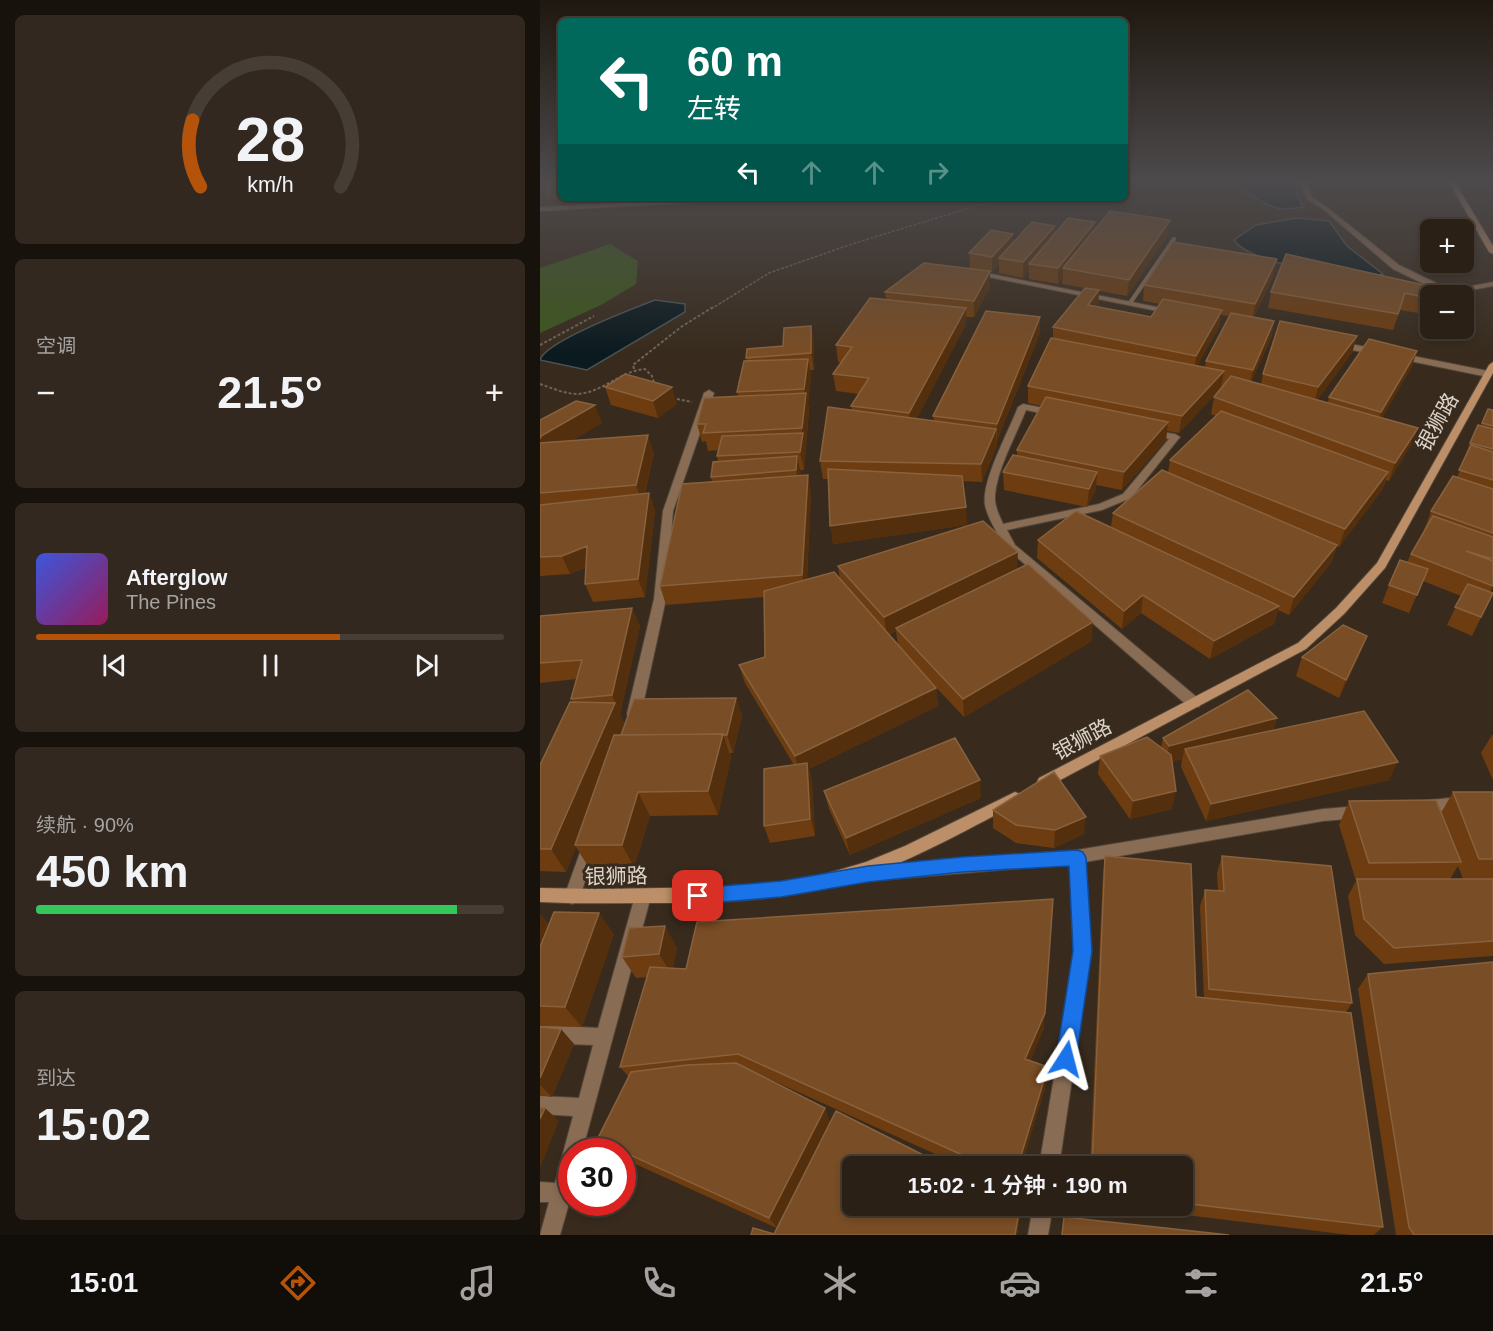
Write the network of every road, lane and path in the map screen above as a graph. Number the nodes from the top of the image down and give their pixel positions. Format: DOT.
graph roads {
  1 [pos="1174,239"];
  2 [pos="866,240"];
  3 [pos="1363,240"];
  4 [pos="960,270"];
  5 [pos="1493,284"];
  6 [pos="1130,303"];
  7 [pos="1176,312"];
  8 [pos="594,316"];
  9 [pos="1326,342"];
  10 [pos="540,345"];
  11 [pos="634,369"];
  12 [pos="1490,370"];
  13 [pos="540,384"];
  14 [pos="655,386"];
  15 [pos="671,398"];
  16 [pos="708,398"];
  17 [pos="1070,416"];
  18 [pos="1140,430"];
  19 [pos="1000,528"];
  20 [pos="1194,703"];
  21 [pos="632,722"];
  22 [pos="1493,805"];
  23 [pos="1402,808"];
  24 [pos="1379,810"];
  25 [pos="595,831"];
  26 [pos="1077,858"];
  27 [pos="844,876"];
  28 [pos="540,895"];
  29 [pos="643,896"];
  30 [pos="572,897"];
  31 [pos="540,1034"];
  32 [pos="604,1037"];
  33 [pos="540,1105"];
  34 [pos="585,1108"];
  35 [pos="577,1138"];
  36 [pos="1051,1156"];
  37 [pos="540,1192"];
  38 [pos="558,1193"];
  39 [pos="558,1204"];
  40 [pos="1041,1216"];
  41 [pos="550,1235"];
  42 [pos="1038,1235"];
  1 -- 6 [label="lane"];
  2 -- 11 [label="path"];
  3 -- 5 [label="street"];
  4 -- 6 [label="street"];
  6 -- 7 [label="street"];
  8 -- 10 [label="path"];
  9 -- 12 [label="street"];
  11 -- 13 [label="path"];
  11 -- 14 [label="path"];
  12 -- 20 [label="main road, 银狮路"];
  15 -- 16 [label="path"];
  16 -- 21 [label="street"];
  17 -- 19 [label="street"];
  18 -- 19 [label="street"];
  19 -- 20 [label="street"];
  20 -- 27 [label="main road, 银狮路"];
  22 -- 23 [label="street"];
  24 -- 26 [label="street"];
  25 -- 30 [label="street"];
  26 -- 27 [label="street"];
  26 -- 36 [label="street"];
  27 -- 29 [label="main road, 银狮路"];
  28 -- 30 [label="main road, 银狮路"];
  29 -- 30 [label="main road, 银狮路"];
  29 -- 32 [label="street"];
  31 -- 32 [label="street"];
  32 -- 34 [label="street"];
  33 -- 34 [label="street"];
  34 -- 35 [label="street"];
  37 -- 38 [label="street"];
  39 -- 41 [label="street"];
  40 -- 42 [label="street"];
}
